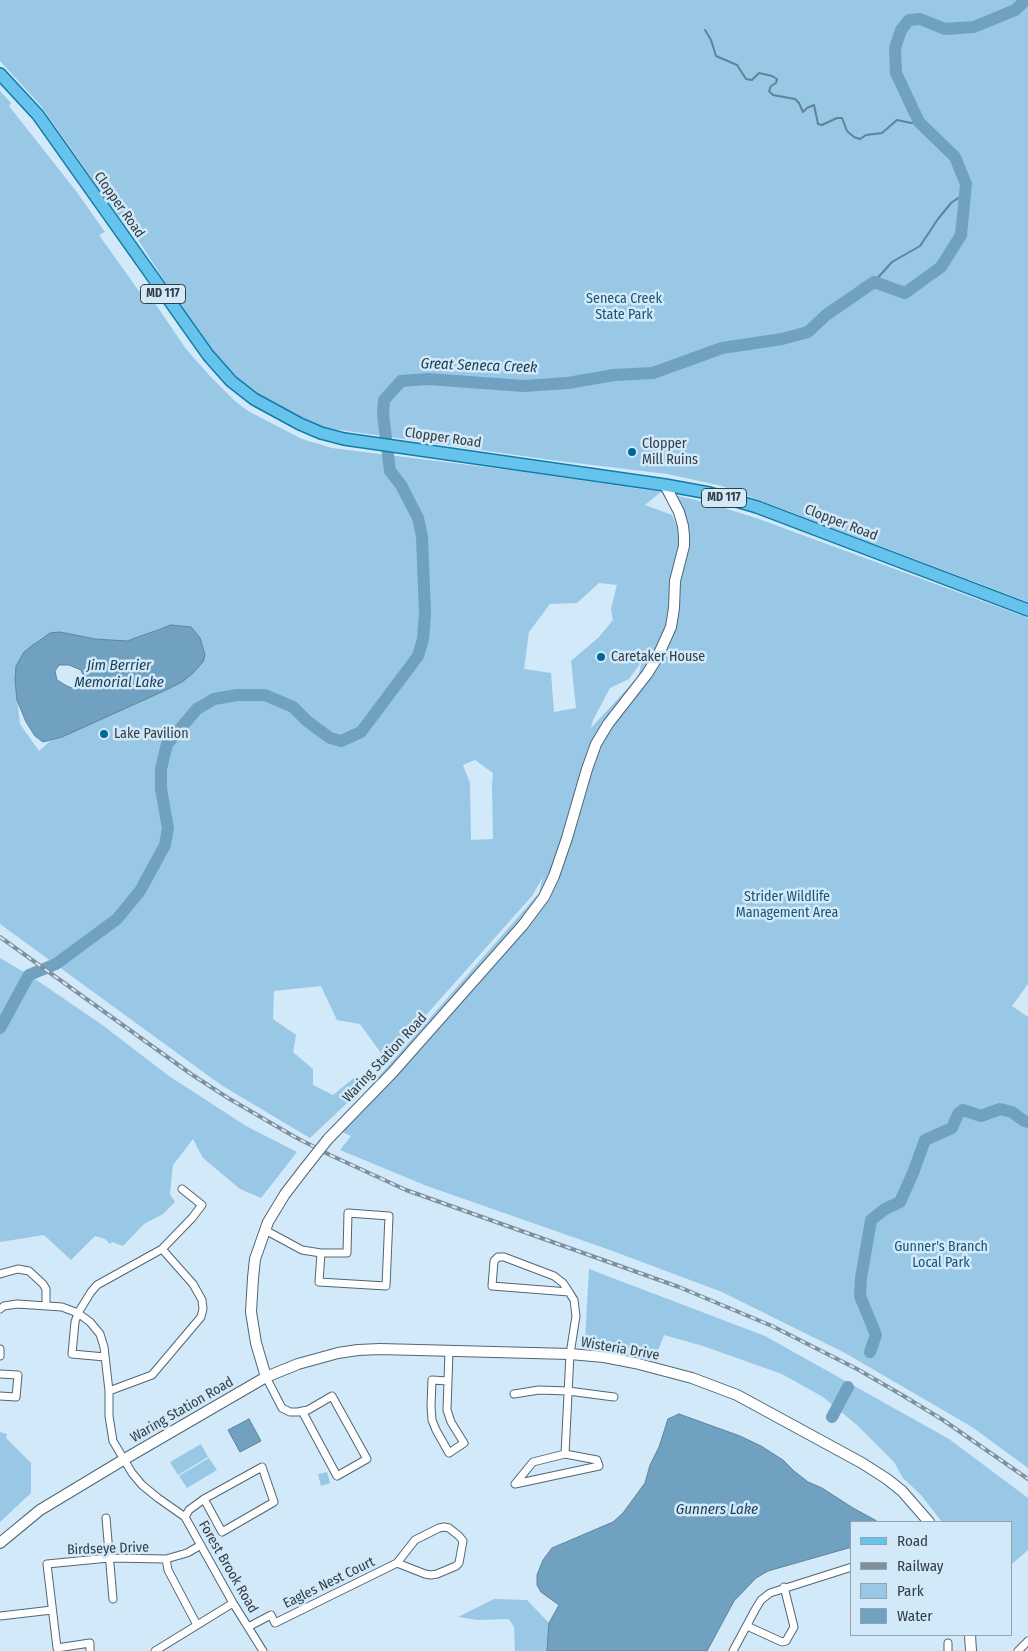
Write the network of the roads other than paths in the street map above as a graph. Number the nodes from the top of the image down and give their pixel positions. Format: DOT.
graph roads {
  1 [pos="0,74"];
  2 [pos="665,485"];
  3 [pos="1028,610"];
  4 [pos="182,1189"];
  5 [pos="265,1230"];
  6 [pos="162,1249"];
  7 [pos="321,1253"];
  8 [pos="0,1274"];
  9 [pos="570,1292"];
  10 [pos="46,1306"];
  11 [pos="1,1308"];
  12 [pos="78,1313"];
  13 [pos="0,1348"];
  14 [pos="449,1351"];
  15 [pos="570,1354"];
  16 [pos="0,1356"];
  17 [pos="105,1357"];
  18 [pos="0,1374"];
  19 [pos="266,1378"];
  20 [pos="448,1381"];
  21 [pos="568,1390"];
  22 [pos="109,1391"];
  23 [pos="514,1394"];
  24 [pos="0,1396"];
  25 [pos="614,1397"];
  26 [pos="302,1411"];
  27 [pos="565,1454"];
  28 [pos="123,1460"];
  29 [pos="204,1499"];
  30 [pos="185,1517"];
  31 [pos="106,1518"];
  32 [pos="927,1521"];
  33 [pos="0,1543"];
  34 [pos="201,1546"];
  35 [pos="109,1558"];
  36 [pos="166,1559"];
  37 [pos="397,1563"];
  38 [pos="850,1568"];
  39 [pos="784,1587"];
  40 [pos="113,1599"];
  41 [pos="233,1603"];
  42 [pos="52,1610"];
  43 [pos="0,1616"];
  44 [pos="197,1625"];
  45 [pos="747,1626"];
  46 [pos="248,1627"];
  47 [pos="970,1636"];
  48 [pos="1028,1642"];
  49 [pos="948,1643"];
  50 [pos="90,1651"];
  51 [pos="155,1651"];
  52 [pos="263,1651"];
  53 [pos="733,1651"];
  54 [pos="948,1651"];
  55 [pos="971,1651"];
  56 [pos="1018,1651"];
  1 -- 2 [label="main road, Clopper Road / MD 117"];
  2 -- 3 [label="main road, Clopper Road / MD 117"];
  2 -- 5 [label="street, Waring Station Road, bridge"];
  4 -- 6 [label="street"];
  5 -- 7 [label="street"];
  5 -- 19 [label="street, Waring Station Road"];
  6 -- 12 [label="street"];
  6 -- 22 [label="street"];
  7 -- 7 [label="street"];
  8 -- 10 [label="street"];
  9 -- 9 [label="street"];
  9 -- 15 [label="street"];
  10 -- 11 [label="street"];
  10 -- 12 [label="street"];
  12 -- 17 [label="street, Forest Brook Road"];
  12 -- 17 [label="street"];
  13 -- 16 [label="street"];
  14 -- 15 [label="street, Wisteria Drive"];
  14 -- 19 [label="street, Wisteria Drive"];
  14 -- 20 [label="street"];
  15 -- 21 [label="street"];
  15 -- 32 [label="street, Wisteria Drive"];
  17 -- 22 [label="street, Forest Brook Road"];
  18 -- 24 [label="street"];
  19 -- 26 [label="street"];
  19 -- 28 [label="street, Waring Station Road"];
  20 -- 20 [label="street"];
  21 -- 23 [label="street"];
  21 -- 25 [label="street"];
  21 -- 27 [label="street"];
  22 -- 28 [label="street, Forest Brook Road"];
  26 -- 26 [label="street"];
  27 -- 27 [label="street"];
  28 -- 30 [label="street, Forest Brook Road"];
  28 -- 33 [label="street, Waring Station Road"];
  29 -- 29 [label="street"];
  29 -- 30 [label="street"];
  30 -- 34 [label="street, Forest Brook Road"];
  31 -- 35 [label="street"];
  34 -- 36 [label="street, Birdseye Drive"];
  34 -- 41 [label="street, Forest Brook Road"];
  35 -- 36 [label="street, Birdseye Drive"];
  35 -- 40 [label="street"];
  35 -- 42 [label="street, Birdseye Drive"];
  36 -- 44 [label="street"];
  37 -- 37 [label="street, Eagles Nest Court"];
  37 -- 46 [label="street, Eagles Nest Court"];
  38 -- 39 [label="street"];
  39 -- 45 [label="street"];
  39 -- 45 [label="street"];
  41 -- 44 [label="street"];
  41 -- 46 [label="street, Forest Brook Road"];
  42 -- 43 [label="street"];
  42 -- 50 [label="street, Birdseye Drive"];
  44 -- 51 [label="street"];
  45 -- 53 [label="street"];
  46 -- 52 [label="street, Forest Brook Road"];
  47 -- 55 [label="street"];
  48 -- 56 [label="street"];
  49 -- 54 [label="street"];
}
